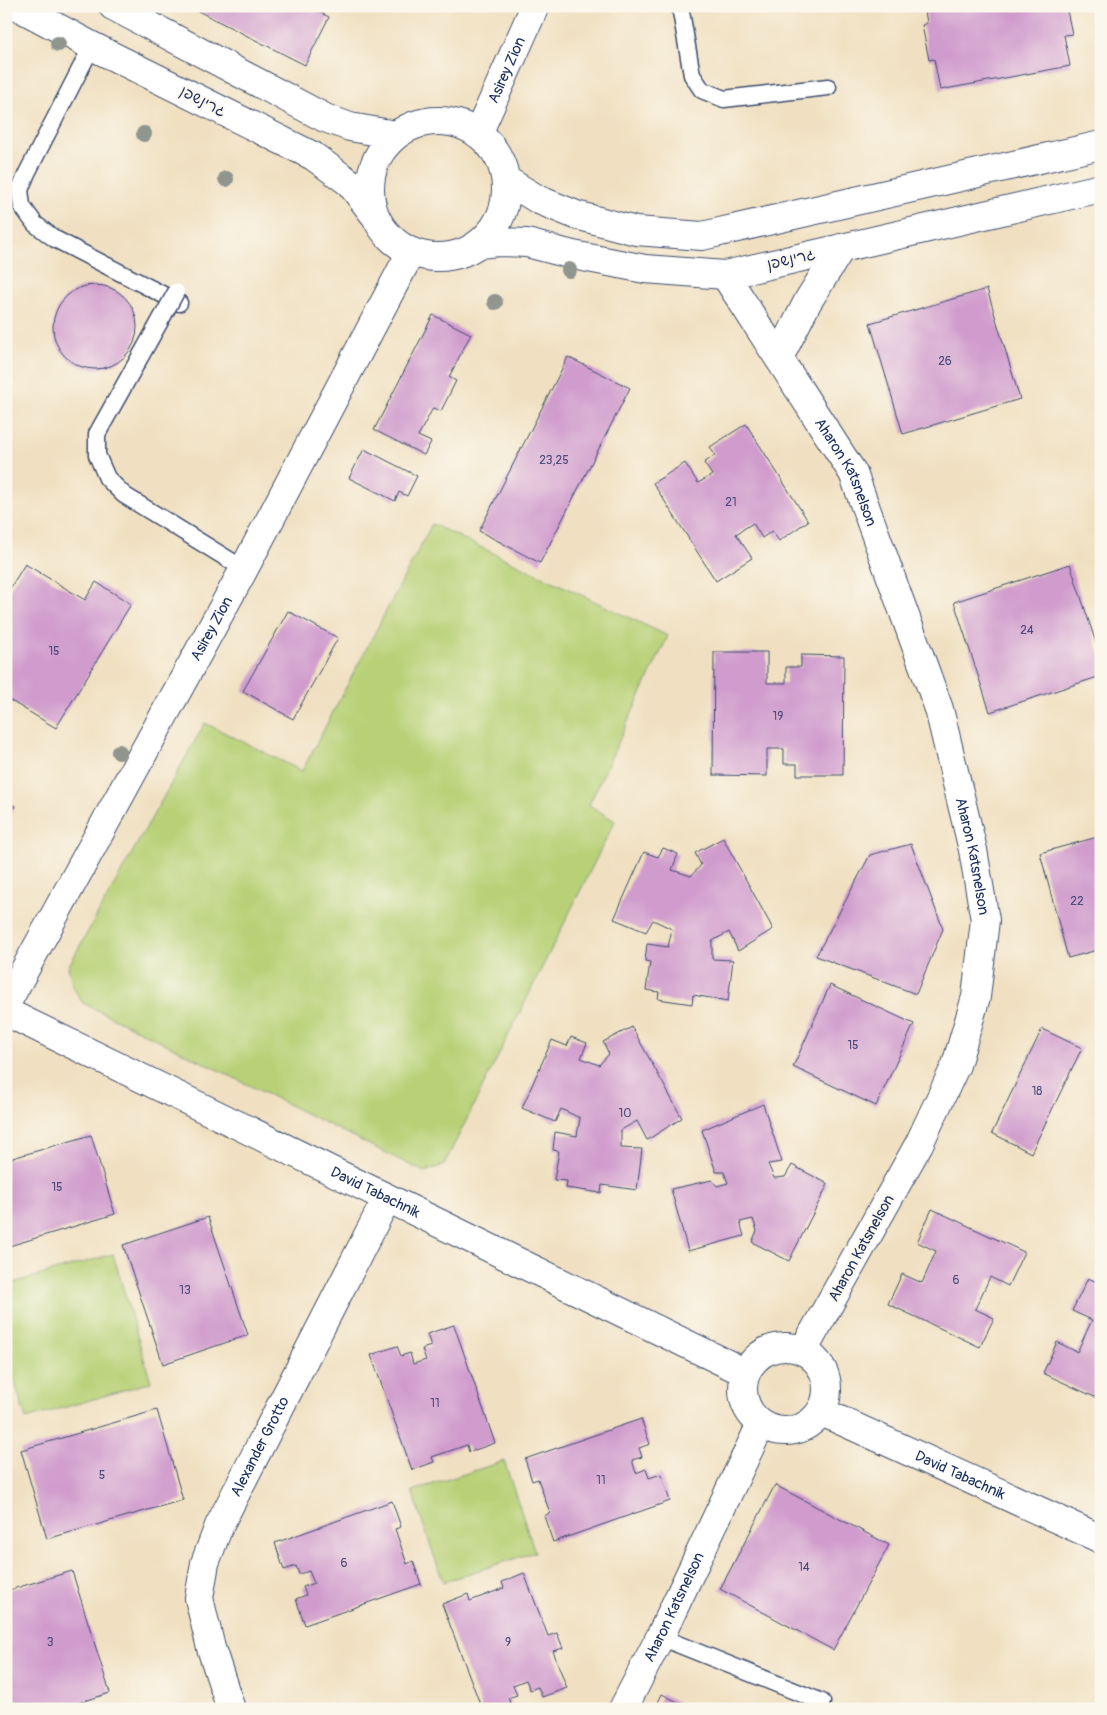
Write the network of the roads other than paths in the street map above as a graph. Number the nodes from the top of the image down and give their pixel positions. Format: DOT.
graph roads {
  1 [pos="17,6"];
  2 [pos="113,6"];
  3 [pos="535,6"];
  4 [pos="680,6"];
  5 [pos="92,46"];
  6 [pos="828,87"];
  7 [pos="478,134"];
  8 [pos="396,136"];
  9 [pos="1101,145"];
  10 [pos="506,180"];
  11 [pos="1100,189"];
  12 [pos="374,214"];
  13 [pos="479,244"];
  14 [pos="841,248"];
  15 [pos="411,252"];
  16 [pos="725,275"];
  17 [pos="779,358"];
  18 [pos="244,569"];
  19 [pos="6,1004"];
  20 [pos="6,1012"];
  21 [pos="387,1198"];
  22 [pos="803,1351"];
  23 [pos="746,1373"];
  24 [pos="822,1412"];
  25 [pos="761,1424"];
  26 [pos="1101,1539"];
  27 [pos="660,1637"];
  28 [pos="822,1702"];
  29 [pos="231,1709"];
  30 [pos="623,1709"];
  1 -- 5 [label="street, גרינשפן"];
  2 -- 8 [label="street"];
  3 -- 7 [label="street, Asirey Zion"];
  4 -- 6 [label="lane"];
  5 -- 12 [label="street, גרינשפן"];
  5 -- 18 [label="lane, bridge"];
  7 -- 8 [label="street"];
  7 -- 10 [label="street"];
  8 -- 12 [label="street"];
  9 -- 10 [label="street"];
  10 -- 13 [label="street"];
  11 -- 14 [label="street, גרינשפן"];
  12 -- 15 [label="street"];
  13 -- 15 [label="street"];
  13 -- 16 [label="street, גרינשפן"];
  14 -- 16 [label="street, גרינשפן"];
  14 -- 17 [label="street"];
  15 -- 18 [label="street, Asirey Zion"];
  16 -- 17 [label="street, Aharon Katsnelson"];
  17 -- 22 [label="street, Aharon Katsnelson"];
  18 -- 19 [label="street, Asirey Zion"];
  20 -- 21 [label="street, David Tabachnik"];
  21 -- 23 [label="street, David Tabachnik"];
  21 -- 29 [label="street, Alexander Grotto"];
  22 -- 23 [label="street"];
  22 -- 24 [label="street"];
  23 -- 25 [label="street"];
  24 -- 25 [label="street"];
  24 -- 26 [label="street, David Tabachnik"];
  25 -- 27 [label="street, Aharon Katsnelson"];
  27 -- 28 [label="lane"];
  27 -- 30 [label="street, Aharon Katsnelson"];
}
